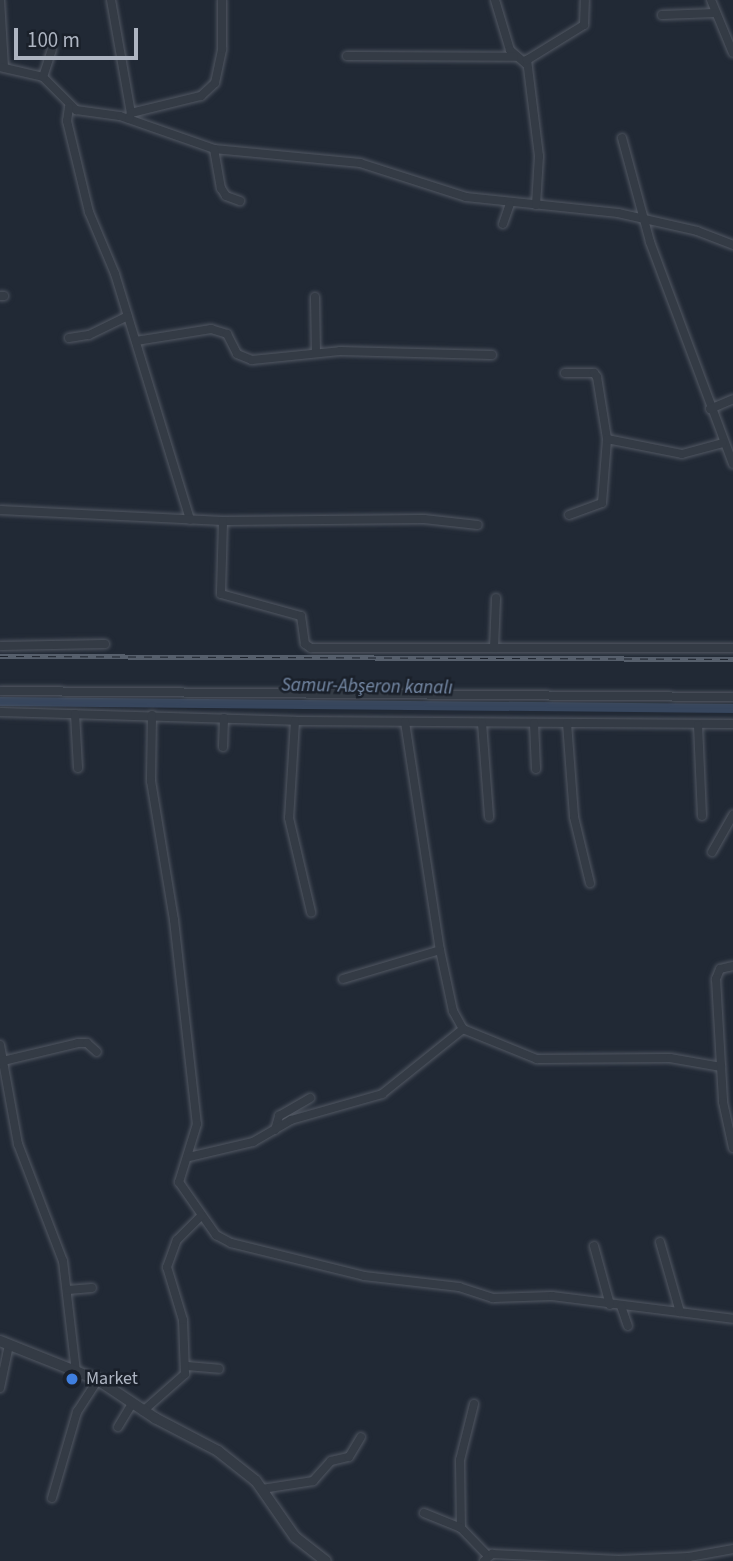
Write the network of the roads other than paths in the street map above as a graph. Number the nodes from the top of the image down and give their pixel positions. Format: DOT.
graph roads {
  1 [pos="0,0"];
  2 [pos="110,0"];
  3 [pos="222,0"];
  4 [pos="495,0"];
  5 [pos="585,0"];
  6 [pos="711,0"];
  7 [pos="715,13"];
  8 [pos="662,15"];
  9 [pos="52,48"];
  10 [pos="733,52"];
  11 [pos="347,56"];
  12 [pos="514,57"];
  13 [pos="526,64"];
  14 [pos="2,67"];
  15 [pos="43,77"];
  16 [pos="69,107"];
  17 [pos="130,116"];
  18 [pos="622,138"];
  19 [pos="214,149"];
  20 [pos="240,201"];
  21 [pos="510,204"];
  22 [pos="536,205"];
  23 [pos="642,220"];
  24 [pos="503,224"];
  25 [pos="733,246"];
  26 [pos="315,297"];
  27 [pos="128,316"];
  28 [pos="69,338"];
  29 [pos="136,341"];
  30 [pos="316,354"];
  31 [pos="492,355"];
  32 [pos="565,373"];
  33 [pos="733,399"];
  34 [pos="710,409"];
  35 [pos="607,439"];
  36 [pos="723,443"];
  37 [pos="733,464"];
  38 [pos="0,510"];
  39 [pos="569,515"];
  40 [pos="190,520"];
  41 [pos="223,521"];
  42 [pos="478,525"];
  43 [pos="496,598"];
  44 [pos="106,644"];
  45 [pos="0,646"];
  46 [pos="494,648"];
  47 [pos="733,648"];
  48 [pos="0,691"];
  49 [pos="733,697"];
  50 [pos="0,712"];
  51 [pos="75,713"];
  52 [pos="152,715"];
  53 [pos="224,718"];
  54 [pos="295,721"];
  55 [pos="405,722"];
  56 [pos="482,723"];
  57 [pos="534,723"];
  58 [pos="567,723"];
  59 [pos="733,724"];
  60 [pos="698,725"];
  61 [pos="223,747"];
  62 [pos="78,768"];
  63 [pos="536,769"];
  64 [pos="733,815"];
  65 [pos="702,816"];
  66 [pos="489,817"];
  67 [pos="712,852"];
  68 [pos="590,883"];
  69 [pos="311,912"];
  70 [pos="440,950"];
  71 [pos="733,966"];
  72 [pos="343,979"];
  73 [pos="463,1029"];
  74 [pos="0,1045"];
  75 [pos="97,1052"];
  76 [pos="3,1061"];
  77 [pos="721,1068"];
  78 [pos="2,1072"];
  79 [pos="310,1098"];
  80 [pos="275,1130"];
  81 [pos="731,1131"];
  82 [pos="733,1148"];
  83 [pos="188,1157"];
  84 [pos="201,1216"];
  85 [pos="660,1242"];
  86 [pos="594,1246"];
  87 [pos="92,1288"];
  88 [pos="68,1290"];
  89 [pos="610,1305"];
  90 [pos="621,1306"];
  91 [pos="680,1312"];
  92 [pos="733,1319"];
  93 [pos="628,1326"];
  94 [pos="4,1343"];
  95 [pos="187,1366"];
  96 [pos="219,1369"];
  97 [pos="76,1371"];
  98 [pos="97,1380"];
  99 [pos="0,1388"];
  100 [pos="132,1404"];
  101 [pos="474,1404"];
  102 [pos="143,1411"];
  103 [pos="118,1427"];
  104 [pos="361,1437"];
  105 [pos="262,1489"];
  106 [pos="52,1498"];
  107 [pos="424,1513"];
  108 [pos="461,1528"];
  109 [pos="733,1549"];
  110 [pos="486,1558"];
  111 [pos="326,1561"];
  1 -- 14 [label="street"];
  2 -- 17 [label="street"];
  3 -- 17 [label="street"];
  4 -- 12 [label="street"];
  5 -- 13 [label="street"];
  6 -- 7 [label="street"];
  7 -- 8 [label="street"];
  7 -- 10 [label="street"];
  9 -- 15 [label="street"];
  11 -- 12 [label="street"];
  12 -- 13 [label="street"];
  13 -- 22 [label="street"];
  14 -- 15 [label="street"];
  15 -- 16 [label="street"];
  16 -- 17 [label="street"];
  16 -- 27 [label="street"];
  17 -- 19 [label="street"];
  18 -- 23 [label="street"];
  19 -- 20 [label="street"];
  19 -- 21 [label="street"];
  21 -- 22 [label="street"];
  21 -- 24 [label="street"];
  22 -- 23 [label="street"];
  23 -- 25 [label="street"];
  23 -- 34 [label="street"];
  26 -- 30 [label="street"];
  27 -- 28 [label="street"];
  27 -- 29 [label="street"];
  29 -- 30 [label="street"];
  29 -- 40 [label="street"];
  30 -- 31 [label="street"];
  32 -- 35 [label="street"];
  33 -- 34 [label="street"];
  34 -- 36 [label="street"];
  35 -- 36 [label="street"];
  35 -- 39 [label="street"];
  36 -- 37 [label="street"];
  38 -- 40 [label="street"];
  40 -- 41 [label="street"];
  41 -- 42 [label="street"];
  41 -- 46 [label="street"];
  43 -- 46 [label="street"];
  44 -- 45 [label="street"];
  46 -- 47 [label="street"];
  48 -- 49 [label="street"];
  50 -- 51 [label="street"];
  51 -- 52 [label="street"];
  51 -- 62 [label="street"];
  52 -- 53 [label="street"];
  52 -- 83 [label="street"];
  53 -- 54 [label="street"];
  53 -- 61 [label="street"];
  54 -- 55 [label="street"];
  54 -- 69 [label="street"];
  55 -- 56 [label="street"];
  55 -- 70 [label="street"];
  56 -- 57 [label="street"];
  56 -- 66 [label="street"];
  57 -- 58 [label="street"];
  57 -- 63 [label="street"];
  58 -- 60 [label="street"];
  58 -- 68 [label="street"];
  59 -- 60 [label="street"];
  60 -- 65 [label="street"];
  64 -- 67 [label="street"];
  70 -- 72 [label="street"];
  70 -- 73 [label="street"];
  71 -- 77 [label="street"];
  73 -- 77 [label="street"];
  73 -- 80 [label="street"];
  74 -- 76 [label="street"];
  75 -- 76 [label="street"];
  76 -- 78 [label="street"];
  77 -- 81 [label="street"];
  78 -- 88 [label="street"];
  79 -- 80 [label="street"];
  80 -- 83 [label="street"];
  81 -- 82 [label="street"];
  83 -- 84 [label="street"];
  84 -- 89 [label="street"];
  84 -- 95 [label="street"];
  85 -- 91 [label="street"];
  86 -- 89 [label="street"];
  87 -- 88 [label="street"];
  88 -- 97 [label="street"];
  89 -- 90 [label="street"];
  90 -- 91 [label="street"];
  90 -- 93 [label="street"];
  91 -- 92 [label="street"];
  94 -- 97 [label="street"];
  94 -- 99 [label="street"];
  95 -- 96 [label="street"];
  95 -- 102 [label="street"];
  97 -- 98 [label="street"];
  98 -- 100 [label="street"];
  98 -- 106 [label="street"];
  100 -- 102 [label="street"];
  100 -- 103 [label="street"];
  101 -- 108 [label="street"];
  102 -- 105 [label="street"];
  104 -- 105 [label="street"];
  105 -- 111 [label="street"];
  107 -- 108 [label="street"];
  108 -- 110 [label="street"];
  109 -- 110 [label="street"];
}
